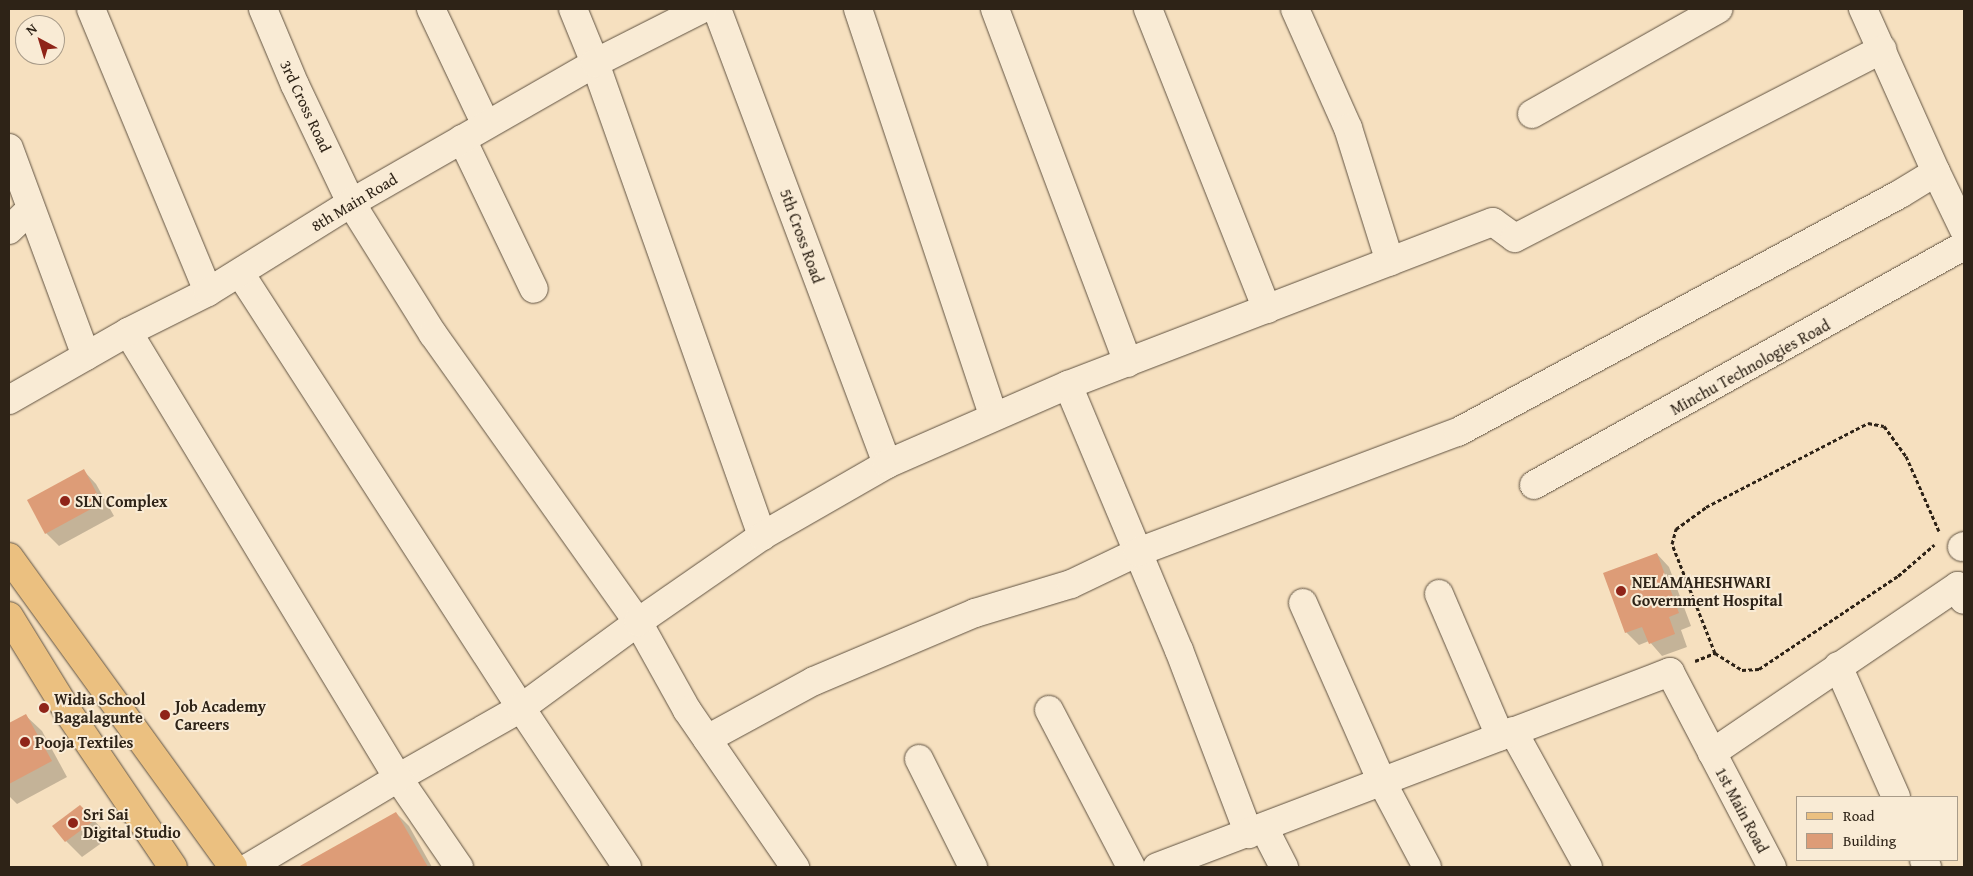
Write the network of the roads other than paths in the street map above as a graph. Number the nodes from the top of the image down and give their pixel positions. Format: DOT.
graph roads {
  1 [pos="92,9"];
  2 [pos="263,9"];
  3 [pos="431,9"];
  4 [pos="573,9"];
  5 [pos="702,9"];
  6 [pos="717,9"];
  7 [pos="858,9"];
  8 [pos="995,9"];
  9 [pos="1148,9"];
  10 [pos="1295,9"];
  11 [pos="1718,9"];
  12 [pos="1863,9"];
  13 [pos="1882,49"];
  14 [pos="595,63"];
  15 [pos="1532,114"];
  16 [pos="486,125"];
  17 [pos="462,139"];
  18 [pos="9,148"];
  19 [pos="1936,172"];
  20 [pos="352,202"];
  21 [pos="31,209"];
  22 [pos="9,230"];
  23 [pos="1964,230"];
  24 [pos="1964,246"];
  25 [pos="1390,262"];
  26 [pos="240,274"];
  27 [pos="534,289"];
  28 [pos="208,292"];
  29 [pos="1267,309"];
  30 [pos="128,332"];
  31 [pos="86,356"];
  32 [pos="1128,363"];
  33 [pos="1068,385"];
  34 [pos="9,400"];
  35 [pos="993,416"];
  36 [pos="887,464"];
  37 [pos="1534,485"];
  38 [pos="762,536"];
  39 [pos="1138,552"];
  40 [pos="9,557"];
  41 [pos="1439,594"];
  42 [pos="1964,600"];
  43 [pos="1303,603"];
  44 [pos="638,622"];
  45 [pos="11,624"];
  46 [pos="1838,666"];
  47 [pos="521,708"];
  48 [pos="1049,710"];
  49 [pos="1507,734"];
  50 [pos="707,739"];
  51 [pos="1712,753"];
  52 [pos="919,759"];
  53 [pos="398,778"];
  54 [pos="1382,782"];
  55 [pos="1896,796"];
  56 [pos="1257,831"];
  57 [pos="173,867"];
  58 [pos="233,867"];
  59 [pos="249,867"];
  60 [pos="460,867"];
  61 [pos="627,867"];
  62 [pos="795,867"];
  63 [pos="973,867"];
  64 [pos="1131,867"];
  65 [pos="1157,867"];
  66 [pos="1284,867"];
  67 [pos="1427,867"];
  68 [pos="1588,867"];
  69 [pos="1772,867"];
  1 -- 28 [label="street"];
  2 -- 20 [label="street, 3rd Cross Road"];
  3 -- 16 [label="street"];
  4 -- 14 [label="street"];
  5 -- 14 [label="street, 8th Main Road"];
  6 -- 36 [label="street, 5th Cross Road"];
  7 -- 35 [label="street"];
  8 -- 32 [label="street"];
  9 -- 29 [label="street"];
  10 -- 25 [label="street"];
  11 -- 15 [label="street"];
  12 -- 13 [label="street"];
  13 -- 19 [label="street"];
  13 -- 25 [label="street"];
  14 -- 16 [label="street, 8th Main Road"];
  14 -- 38 [label="street"];
  16 -- 17 [label="street, 8th Main Road"];
  17 -- 20 [label="street, 8th Main Road"];
  17 -- 27 [label="street"];
  18 -- 21 [label="street"];
  19 -- 23 [label="street"];
  19 -- 39 [label="street"];
  20 -- 26 [label="street, 8th Main Road"];
  20 -- 44 [label="street, 3rd Cross Road"];
  21 -- 22 [label="street"];
  21 -- 31 [label="street"];
  24 -- 37 [label="street, Minchu Technologies Road"];
  25 -- 29 [label="street"];
  26 -- 28 [label="street, 8th Main Road"];
  26 -- 47 [label="street"];
  28 -- 30 [label="street, 8th Main Road"];
  29 -- 32 [label="street"];
  30 -- 31 [label="street, 8th Main Road"];
  30 -- 53 [label="street"];
  31 -- 34 [label="street, 8th Main Road"];
  32 -- 33 [label="street"];
  33 -- 35 [label="street"];
  33 -- 39 [label="street"];
  35 -- 36 [label="street"];
  36 -- 38 [label="street"];
  38 -- 44 [label="street"];
  39 -- 50 [label="street"];
  39 -- 56 [label="street"];
  40 -- 58 [label="main road"];
  41 -- 49 [label="street"];
  42 -- 46 [label="street"];
  43 -- 54 [label="street"];
  44 -- 47 [label="street"];
  44 -- 50 [label="street, 3rd Cross Road"];
  45 -- 57 [label="main road"];
  46 -- 51 [label="street"];
  46 -- 55 [label="street"];
  47 -- 53 [label="street"];
  47 -- 61 [label="street"];
  48 -- 64 [label="street"];
  49 -- 51 [label="street, 1st Main Road"];
  49 -- 54 [label="street"];
  49 -- 68 [label="street"];
  50 -- 62 [label="street, 3rd Cross Road"];
  51 -- 69 [label="street, 1st Main Road"];
  52 -- 63 [label="street"];
  53 -- 59 [label="street"];
  53 -- 60 [label="street"];
  54 -- 56 [label="street"];
  54 -- 67 [label="street"];
  56 -- 65 [label="street"];
  56 -- 66 [label="street"];
}
